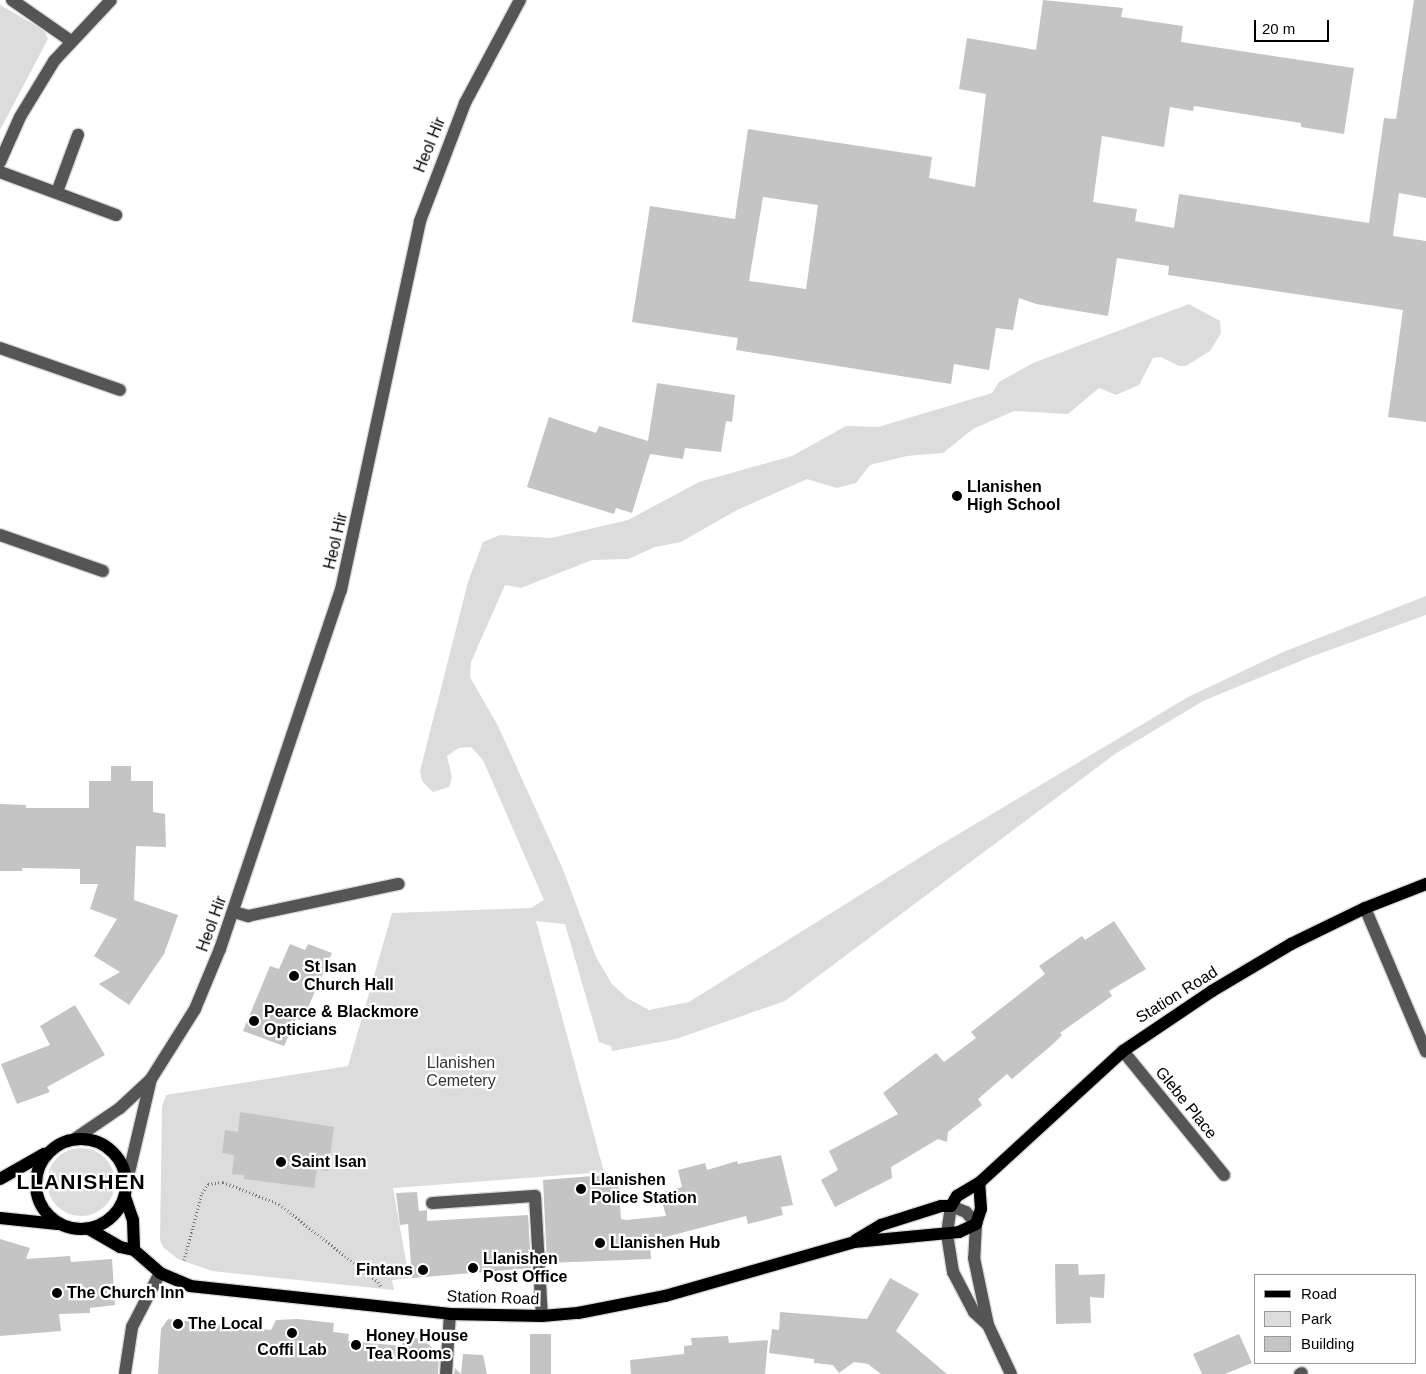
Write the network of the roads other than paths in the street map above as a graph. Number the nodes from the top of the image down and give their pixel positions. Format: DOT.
graph roads {
  1 [pos="12,0"];
  2 [pos="111,0"];
  3 [pos="520,0"];
  4 [pos="71,41"];
  5 [pos="78,135"];
  6 [pos="0,162"];
  7 [pos="0,172"];
  8 [pos="57,192"];
  9 [pos="116,215"];
  10 [pos="0,348"];
  11 [pos="120,390"];
  12 [pos="0,535"];
  13 [pos="103,570"];
  14 [pos="400,884"];
  15 [pos="1426,884"];
  16 [pos="1365,908"];
  17 [pos="234,912"];
  18 [pos="1123,1051"];
  19 [pos="1426,1052"];
  20 [pos="151,1079"];
  21 [pos="76,1138"];
  22 [pos="48,1152"];
  23 [pos="1224,1175"];
  24 [pos="0,1180"];
  25 [pos="126,1181"];
  26 [pos="979,1183"];
  27 [pos="125,1197"];
  28 [pos="432,1203"];
  29 [pos="951,1206"];
  30 [pos="0,1218"];
  31 [pos="58,1224"];
  32 [pos="976,1224"];
  33 [pos="89,1229"];
  34 [pos="947,1234"];
  35 [pos="854,1242"];
  36 [pos="134,1250"];
  37 [pos="160,1273"];
  38 [pos="450,1314"];
  39 [pos="542,1316"];
  40 [pos="988,1325"];
  41 [pos="125,1373"];
  42 [pos="446,1374"];
  43 [pos="1011,1374"];
  1 -- 4 [label="street"];
  2 -- 4 [label="street"];
  3 -- 17 [label="street, Heol Hir"];
  4 -- 6 [label="street"];
  5 -- 8 [label="street"];
  7 -- 8 [label="street"];
  8 -- 9 [label="street"];
  10 -- 11 [label="street"];
  12 -- 13 [label="street"];
  14 -- 17 [label="street"];
  15 -- 16 [label="main road, Station Road"];
  16 -- 18 [label="main road, Station Road"];
  16 -- 19 [label="street"];
  17 -- 20 [label="street, Heol Hir"];
  18 -- 23 [label="street, Glebe Place"];
  18 -- 26 [label="main road, Station Road"];
  20 -- 21 [label="street, Heol Hir"];
  20 -- 25 [label="street, Heol Hir"];
  21 -- 22 [label="main road"];
  21 -- 25 [label="main road"];
  22 -- 24 [label="main road"];
  22 -- 31 [label="main road"];
  25 -- 27 [label="main road"];
  26 -- 29 [label="main road, Station Road"];
  26 -- 32 [label="main road"];
  27 -- 33 [label="main road"];
  27 -- 36 [label="main road"];
  28 -- 39 [label="street"];
  29 -- 32 [label="street"];
  29 -- 34 [label="street"];
  29 -- 35 [label="main road, Station Road"];
  30 -- 31 [label="main road"];
  31 -- 33 [label="main road"];
  32 -- 34 [label="main road, Station Road"];
  32 -- 40 [label="street"];
  33 -- 36 [label="main road, Station Road"];
  34 -- 35 [label="main road, Station Road"];
  34 -- 40 [label="street"];
  35 -- 39 [label="main road, Station Road"];
  36 -- 37 [label="main road, Station Road"];
  37 -- 38 [label="main road, Station Road"];
  37 -- 41 [label="street"];
  38 -- 39 [label="main road, Station Road"];
  38 -- 42 [label="street"];
  40 -- 43 [label="street"];
}
